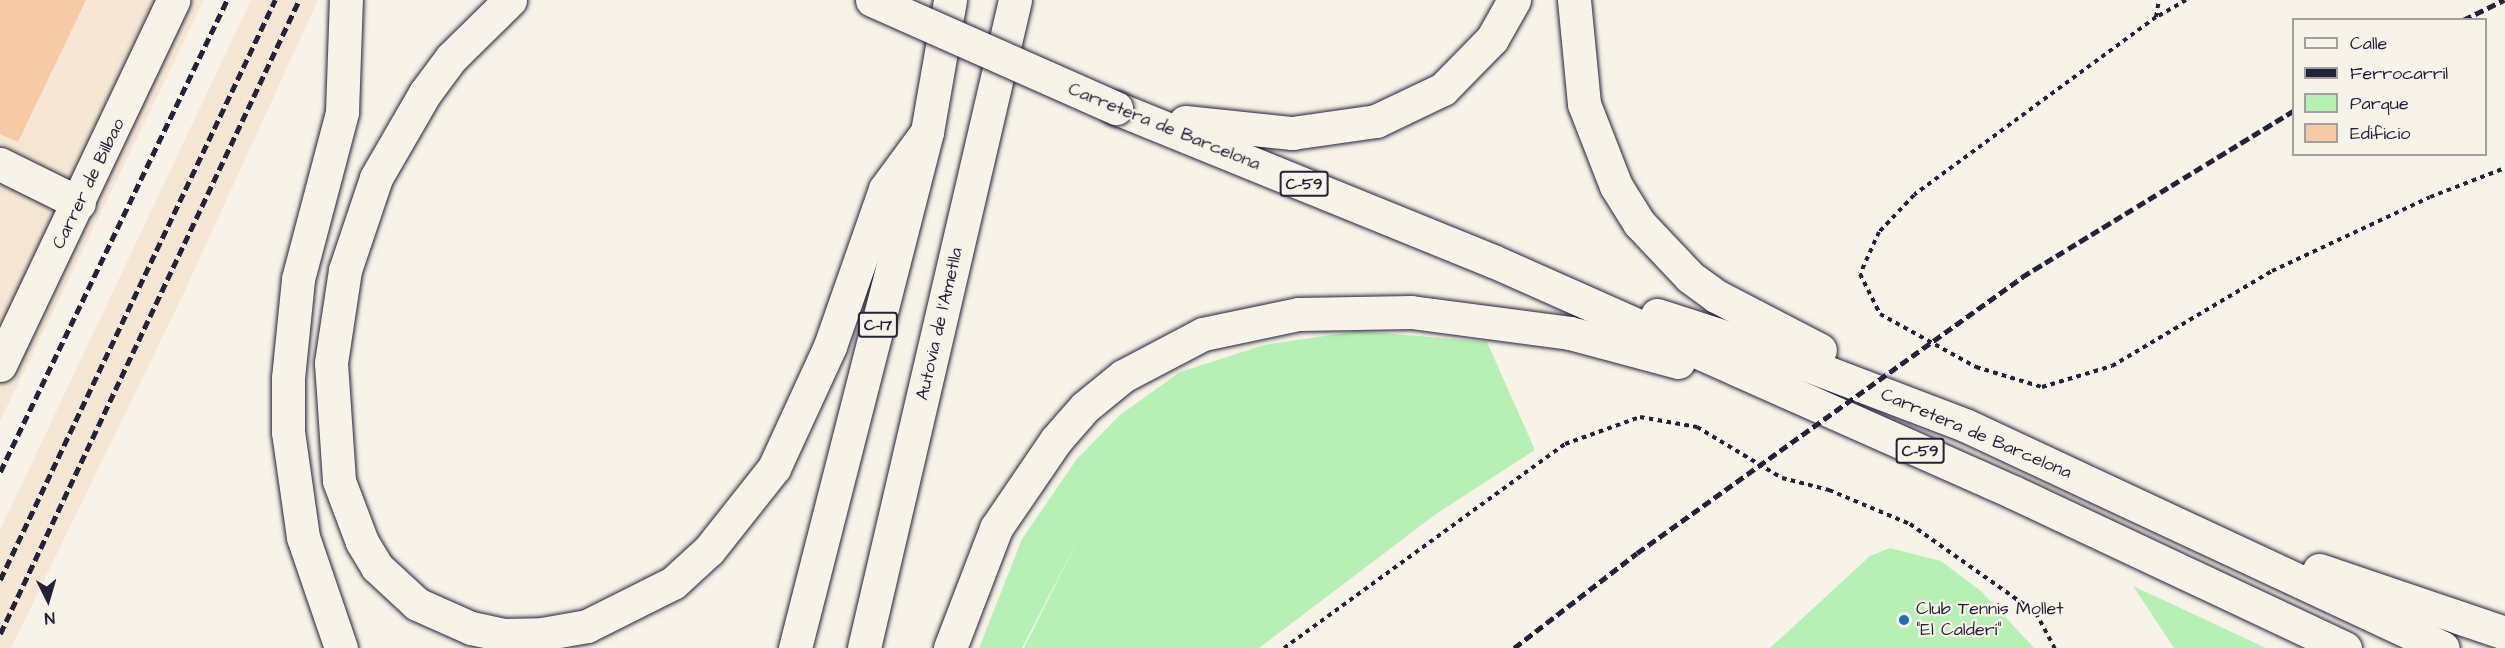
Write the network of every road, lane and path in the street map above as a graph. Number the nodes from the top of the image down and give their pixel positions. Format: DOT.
graph roads {
  1 [pos="173,0"];
  2 [pos="346,0"];
  3 [pos="510,0"];
  4 [pos="872,0"];
  5 [pos="951,0"];
  6 [pos="1015,0"];
  7 [pos="1514,0"];
  8 [pos="1574,0"];
  9 [pos="2159,0"];
  10 [pos="2186,0"];
  11 [pos="2156,17"];
  12 [pos="1116,108"];
  13 [pos="927,132"];
  14 [pos="0,164"];
  15 [pos="2505,168"];
  16 [pos="79,203"];
  17 [pos="1493,261"];
  18 [pos="0,365"];
  19 [pos="1773,387"];
  20 [pos="1965,425"];
  21 [pos="2207,535"];
  22 [pos="2505,633"];
  23 [pos="340,648"];
  24 [pos="795,648"];
  25 [pos="864,648"];
  26 [pos="950,648"];
  27 [pos="1284,648"];
  28 [pos="2055,648"];
  29 [pos="2345,648"];
  30 [pos="2443,648"];
  1 -- 16 [label="main road, Carrer de Bilbao"];
  2 -- 23 [label="main road"];
  3 -- 13 [label="main road"];
  4 -- 12 [label="main road, Carretera de Barcelona / C-59, bridge"];
  5 -- 13 [label="main road, C-17"];
  6 -- 25 [label="main road, Autovia de l'Ametlla"];
  7 -- 12 [label="main road"];
  8 -- 20 [label="main road"];
  9 -- 11 [label="path"];
  10 -- 11 [label="path"];
  11 -- 15 [label="path"];
  12 -- 17 [label="main road, Carretera de Barcelona / C-59"];
  13 -- 24 [label="main road, C-17"];
  14 -- 16 [label="main road"];
  16 -- 18 [label="main road, Carrer de Bilbao"];
  17 -- 19 [label="main road, Carretera de Barcelona / C-59"];
  17 -- 20 [label="main road, Carretera de Barcelona / C-59"];
  19 -- 26 [label="main road"];
  19 -- 29 [label="main road, Carretera de Barcelona / C-59"];
  20 -- 21 [label="main road, Carretera de Barcelona / C-59"];
  21 -- 22 [label="main road"];
  21 -- 30 [label="main road, Carretera de Barcelona / C-59"];
  27 -- 28 [label="path"];
}
